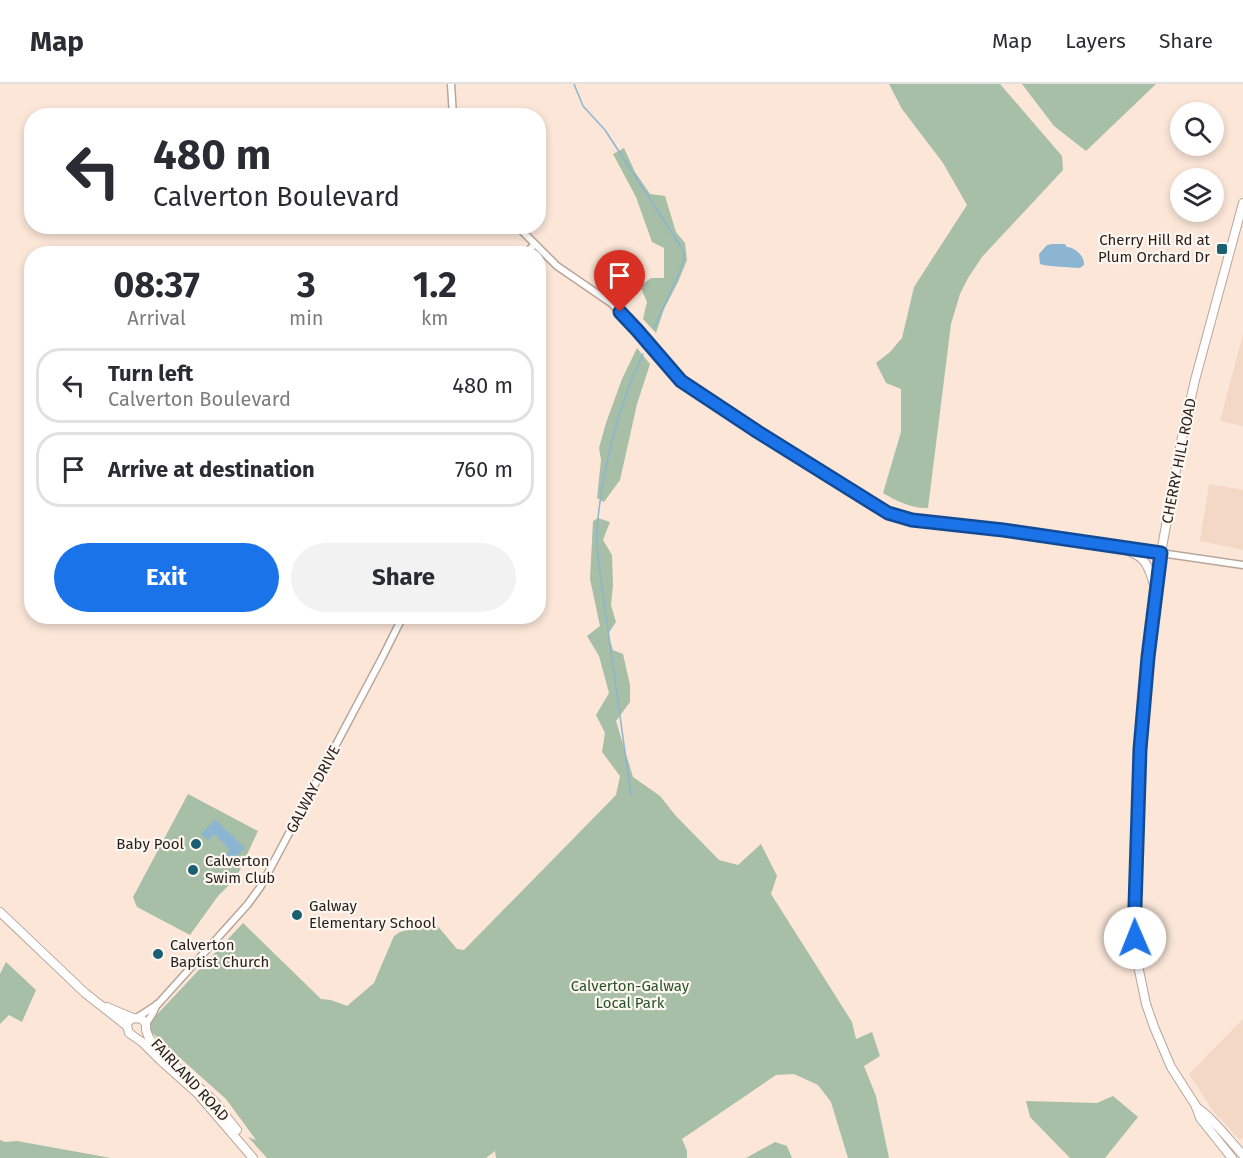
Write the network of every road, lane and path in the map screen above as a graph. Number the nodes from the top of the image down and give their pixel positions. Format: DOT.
graph roads {
  1 [pos="451,84"];
  2 [pos="452,108"];
  3 [pos="1243,203"];
  4 [pos="525,234"];
  5 [pos="1234,236"];
  6 [pos="1243,239"];
  7 [pos="534,244"];
  8 [pos="546,255"];
  9 [pos="1116,546"];
  10 [pos="1161,553"];
  11 [pos="1243,565"];
  12 [pos="1156,593"];
  13 [pos="399,624"];
  14 [pos="0,912"];
  15 [pos="158,1004"];
  16 [pos="100,1005"];
  17 [pos="136,1018"];
  18 [pos="127,1026"];
  19 [pos="146,1027"];
  20 [pos="135,1037"];
  21 [pos="1196,1106"];
  22 [pos="1243,1155"];
  23 [pos="253,1158"];
  24 [pos="260,1158"];
  25 [pos="1232,1158"];
  1 -- 2 [label="street"];
  3 -- 5 [label="main road, CHERRY HILL ROAD"];
  4 -- 7 [label="street"];
  5 -- 6 [label="street"];
  5 -- 10 [label="main road, CHERRY HILL ROAD"];
  8 -- 9 [label="street"];
  9 -- 10 [label="street"];
  9 -- 12 [label="main road"];
  10 -- 11 [label="street"];
  10 -- 12 [label="main road, CHERRY HILL ROAD"];
  12 -- 21 [label="main road, CHERRY HILL ROAD"];
  13 -- 15 [label="street, GALWAY DRIVE"];
  14 -- 16 [label="main road"];
  15 -- 17 [label="street, GALWAY DRIVE"];
  15 -- 19 [label="street, GALWAY DRIVE"];
  16 -- 17 [label="main road"];
  16 -- 18 [label="main road"];
  17 -- 18 [label="main road"];
  17 -- 19 [label="main road"];
  18 -- 20 [label="main road"];
  19 -- 20 [label="main road"];
  19 -- 24 [label="main road, FAIRLAND ROAD"];
  20 -- 23 [label="main road, FAIRLAND ROAD"];
  21 -- 22 [label="main road, CHERRY HILL ROAD"];
  21 -- 25 [label="main road, CHERRY HILL ROAD"];
}
